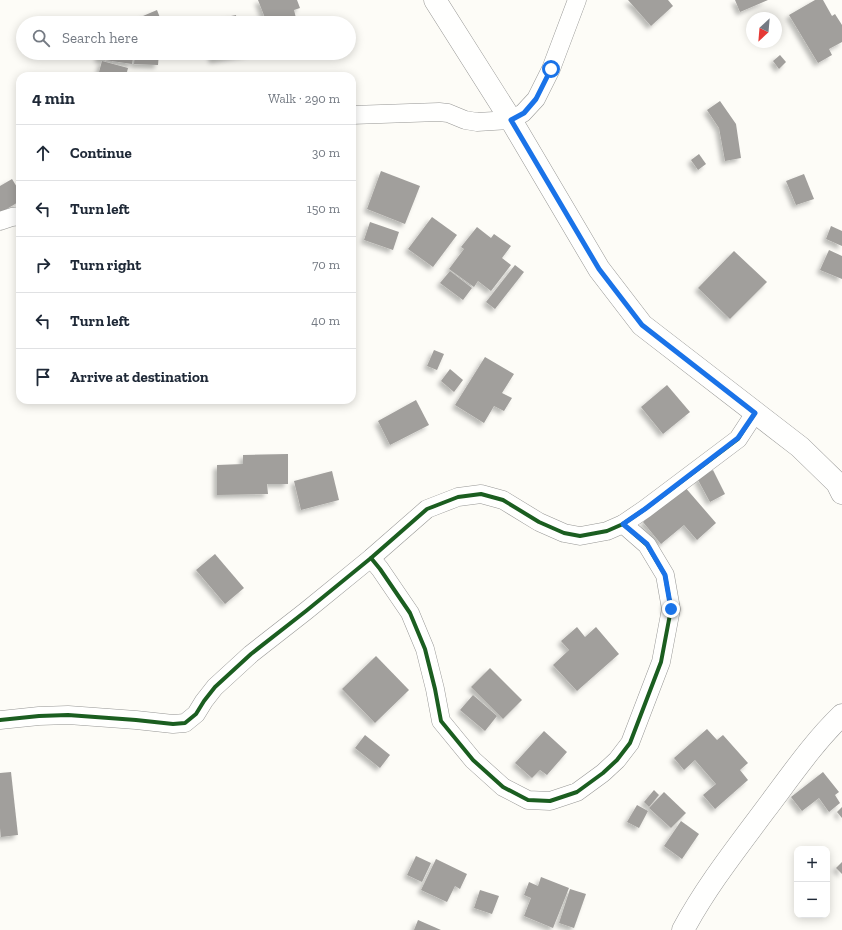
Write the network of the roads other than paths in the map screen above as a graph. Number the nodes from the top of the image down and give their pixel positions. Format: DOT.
graph roads {
  1 [pos="435,0"];
  2 [pos="577,0"];
  3 [pos="356,115"];
  4 [pos="511,120"];
  5 [pos="16,216"];
  6 [pos="0,221"];
  7 [pos="755,413"];
  8 [pos="842,493"];
  9 [pos="623,524"];
  10 [pos="371,558"];
  11 [pos="842,715"];
  12 [pos="0,720"];
  13 [pos="683,930"];
  1 -- 4 [label="street"];
  2 -- 4 [label="street"];
  3 -- 4 [label="street"];
  4 -- 7 [label="street"];
  5 -- 6 [label="street"];
  7 -- 8 [label="street"];
  7 -- 9 [label="street"];
  9 -- 10 [label="street"];
  9 -- 10 [label="street"];
  10 -- 12 [label="street"];
  11 -- 13 [label="street"];
}
